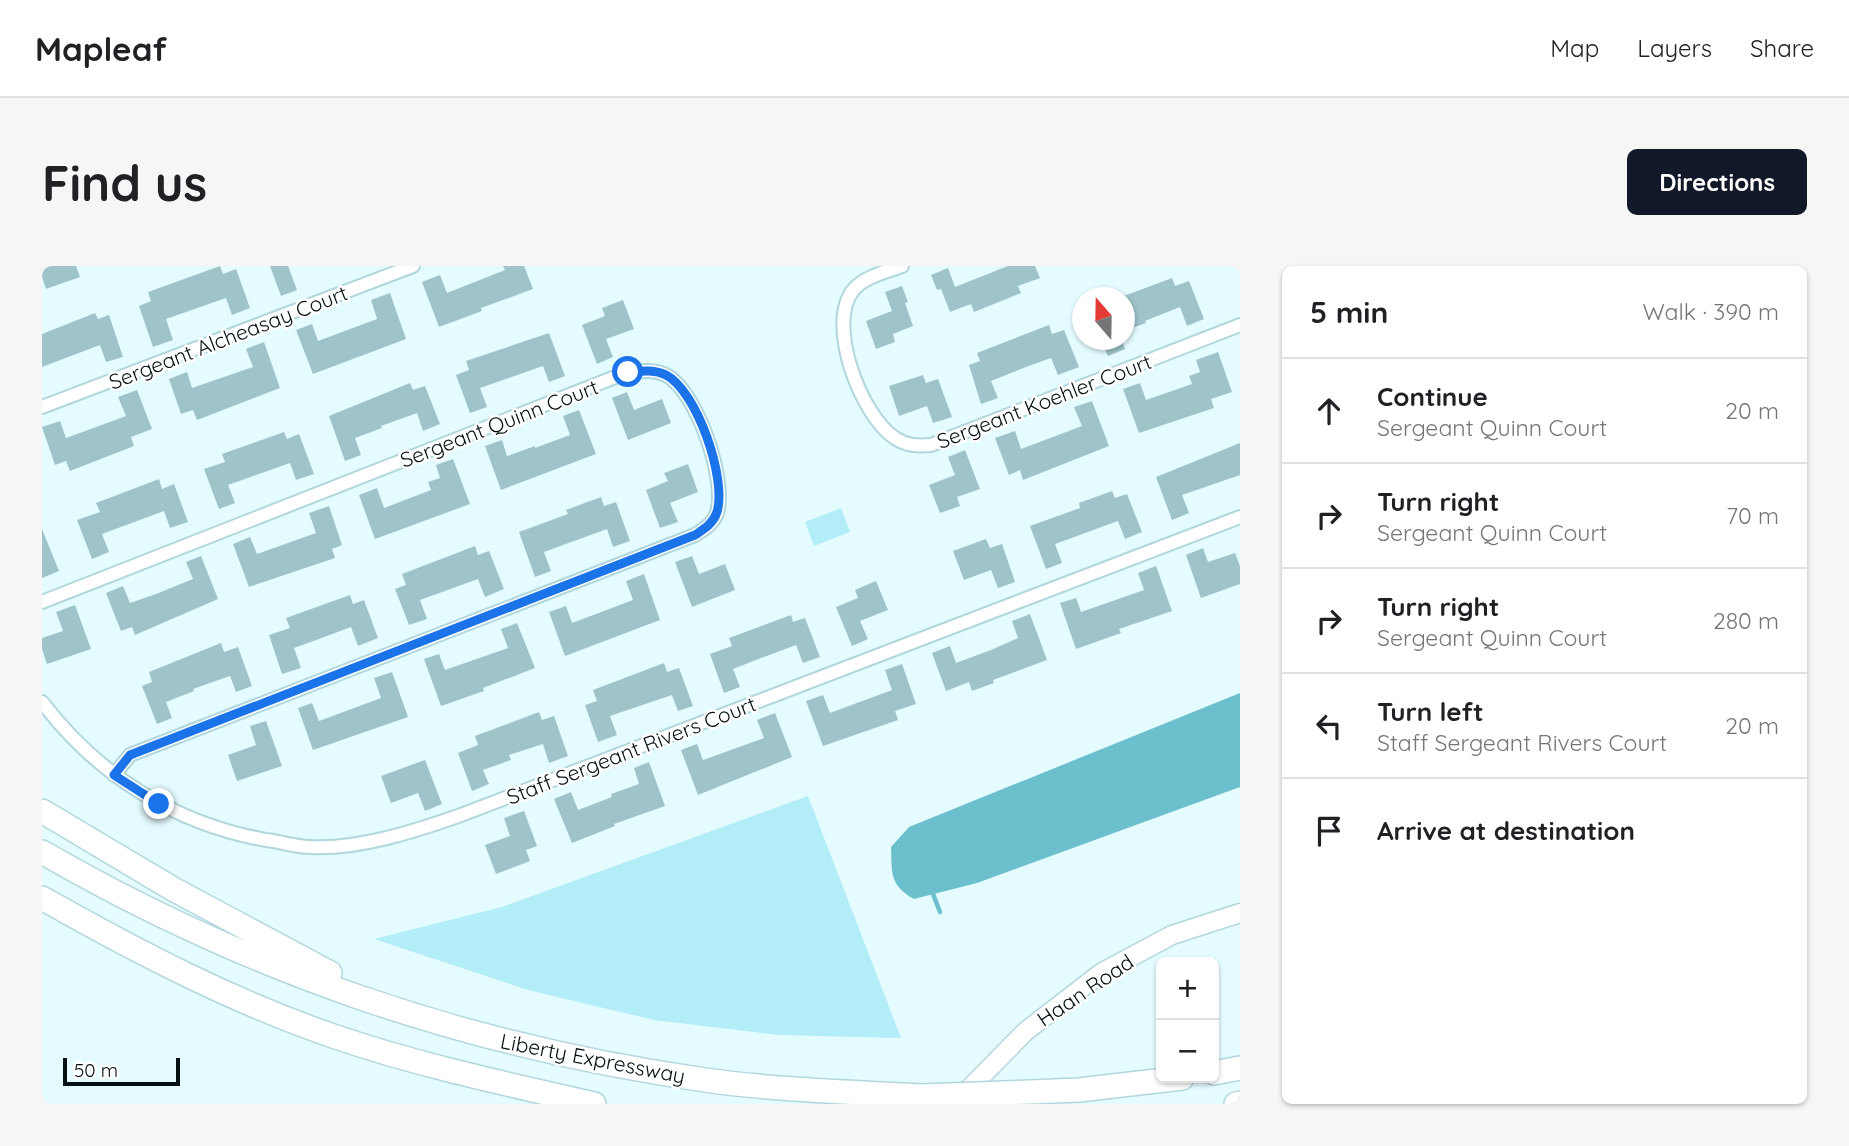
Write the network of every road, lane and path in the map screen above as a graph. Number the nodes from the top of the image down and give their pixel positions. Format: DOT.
graph roads {
  1 [pos="413,266"];
  2 [pos="902,266"];
  3 [pos="1240,325"];
  4 [pos="42,407"];
  5 [pos="1240,517"];
  6 [pos="42,602"];
  7 [pos="42,702"];
  8 [pos="114,775"];
  9 [pos="42,811"];
  10 [pos="42,852"];
  11 [pos="42,898"];
  12 [pos="1240,913"];
  13 [pos="447,1027"];
  14 [pos="1240,1068"];
  15 [pos="1219,1072"];
  16 [pos="1156,1081"];
  17 [pos="594,1104"];
  18 [pos="954,1104"];
  1 -- 4 [label="street, Sergeant Alcheasay Court"];
  2 -- 3 [label="street, Sergeant Koehler Court"];
  5 -- 8 [label="street, Staff Sergeant Rivers Court"];
  6 -- 8 [label="street, Sergeant Quinn Court"];
  7 -- 8 [label="street, Staff Sergeant Rivers Court"];
  9 -- 13 [label="highway"];
  10 -- 13 [label="highway, Liberty Expressway"];
  11 -- 17 [label="highway, Liberty Expressway"];
  12 -- 18 [label="street, Haan Road"];
  13 -- 16 [label="highway, Liberty Expressway, bridge"];
  14 -- 15 [label="highway"];
}
